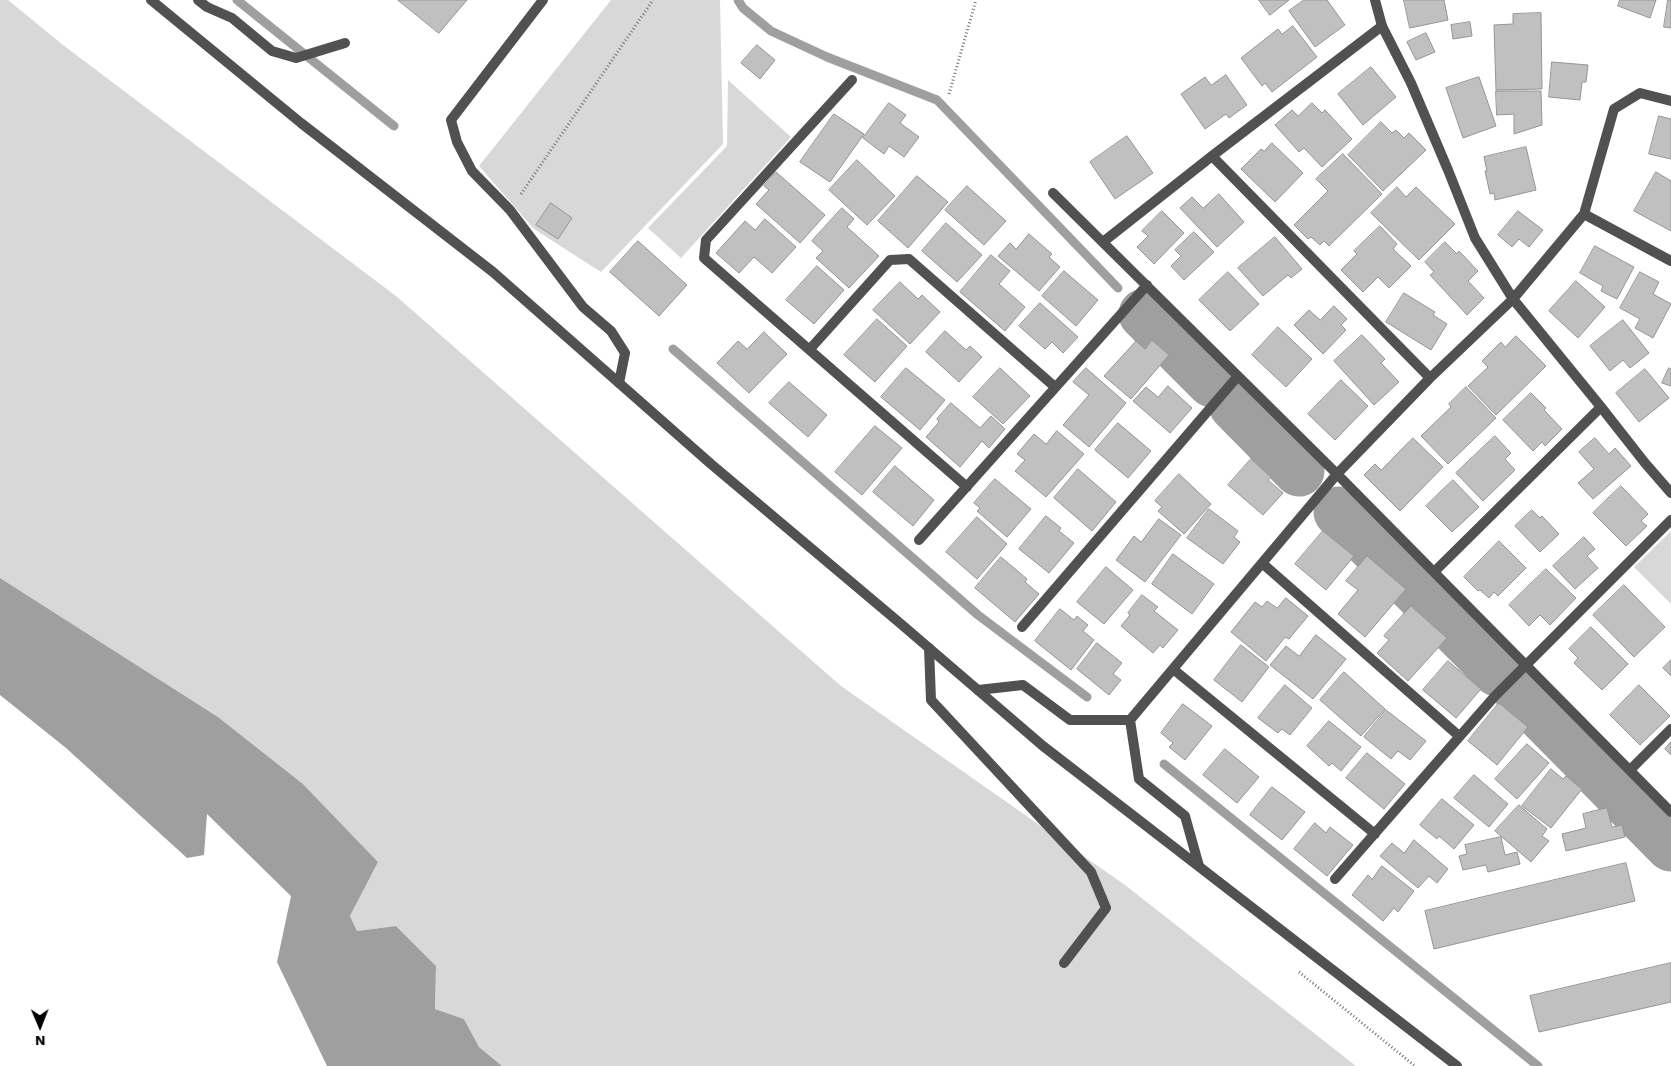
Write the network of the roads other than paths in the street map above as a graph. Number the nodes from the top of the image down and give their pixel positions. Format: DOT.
graph roads {
  1 [pos="152,0"];
  2 [pos="198,0"];
  3 [pos="543,0"];
  4 [pos="1375,0"];
  5 [pos="1382,26"];
  6 [pos="345,43"];
  7 [pos="852,80"];
  8 [pos="1671,101"];
  9 [pos="1212,156"];
  10 [pos="1053,193"];
  11 [pos="1584,214"];
  12 [pos="1103,242"];
  13 [pos="1671,261"];
  14 [pos="1147,285"];
  15 [pos="1513,299"];
  16 [pos="810,349"];
  17 [pos="1238,376"];
  18 [pos="1430,378"];
  19 [pos="619,383"];
  20 [pos="1055,387"];
  21 [pos="1602,407"];
  22 [pos="1337,474"];
  23 [pos="967,487"];
  24 [pos="1671,493"];
  25 [pos="1671,520"];
  26 [pos="920,540"];
  27 [pos="1262,563"];
  28 [pos="1434,572"];
  29 [pos="1022,627"];
  30 [pos="929,648"];
  31 [pos="1525,666"];
  32 [pos="1173,669"];
  33 [pos="978,690"];
  34 [pos="1130,720"];
  35 [pos="1671,729"];
  36 [pos="1459,736"];
  37 [pos="1630,770"];
  38 [pos="1671,812"];
  39 [pos="1375,834"];
  40 [pos="1199,866"];
  41 [pos="1335,879"];
  42 [pos="1064,964"];
  43 [pos="1457,1066"];
  1 -- 19 [label="street"];
  2 -- 6 [label="street"];
  3 -- 19 [label="street"];
  4 -- 5 [label="street"];
  5 -- 9 [label="street"];
  5 -- 15 [label="street"];
  7 -- 16 [label="street"];
  8 -- 11 [label="street"];
  9 -- 12 [label="street"];
  9 -- 18 [label="street"];
  10 -- 12 [label="street"];
  11 -- 13 [label="street"];
  11 -- 15 [label="street"];
  12 -- 14 [label="street"];
  14 -- 17 [label="street"];
  14 -- 20 [label="street"];
  15 -- 18 [label="street"];
  15 -- 21 [label="street"];
  16 -- 20 [label="street"];
  16 -- 23 [label="street"];
  17 -- 22 [label="street"];
  17 -- 29 [label="street"];
  18 -- 22 [label="street"];
  19 -- 30 [label="street"];
  20 -- 23 [label="street"];
  21 -- 24 [label="street"];
  21 -- 28 [label="street"];
  22 -- 27 [label="street"];
  22 -- 28 [label="street"];
  23 -- 26 [label="street"];
  25 -- 31 [label="street"];
  27 -- 32 [label="street"];
  27 -- 36 [label="street"];
  28 -- 31 [label="street"];
  30 -- 33 [label="street"];
  30 -- 42 [label="street"];
  31 -- 36 [label="street"];
  31 -- 37 [label="street"];
  32 -- 34 [label="street"];
  32 -- 39 [label="street"];
  33 -- 34 [label="street"];
  33 -- 40 [label="street"];
  34 -- 40 [label="street"];
  35 -- 37 [label="street"];
  36 -- 39 [label="street"];
  37 -- 38 [label="street"];
  39 -- 41 [label="street"];
  40 -- 43 [label="street"];
}
